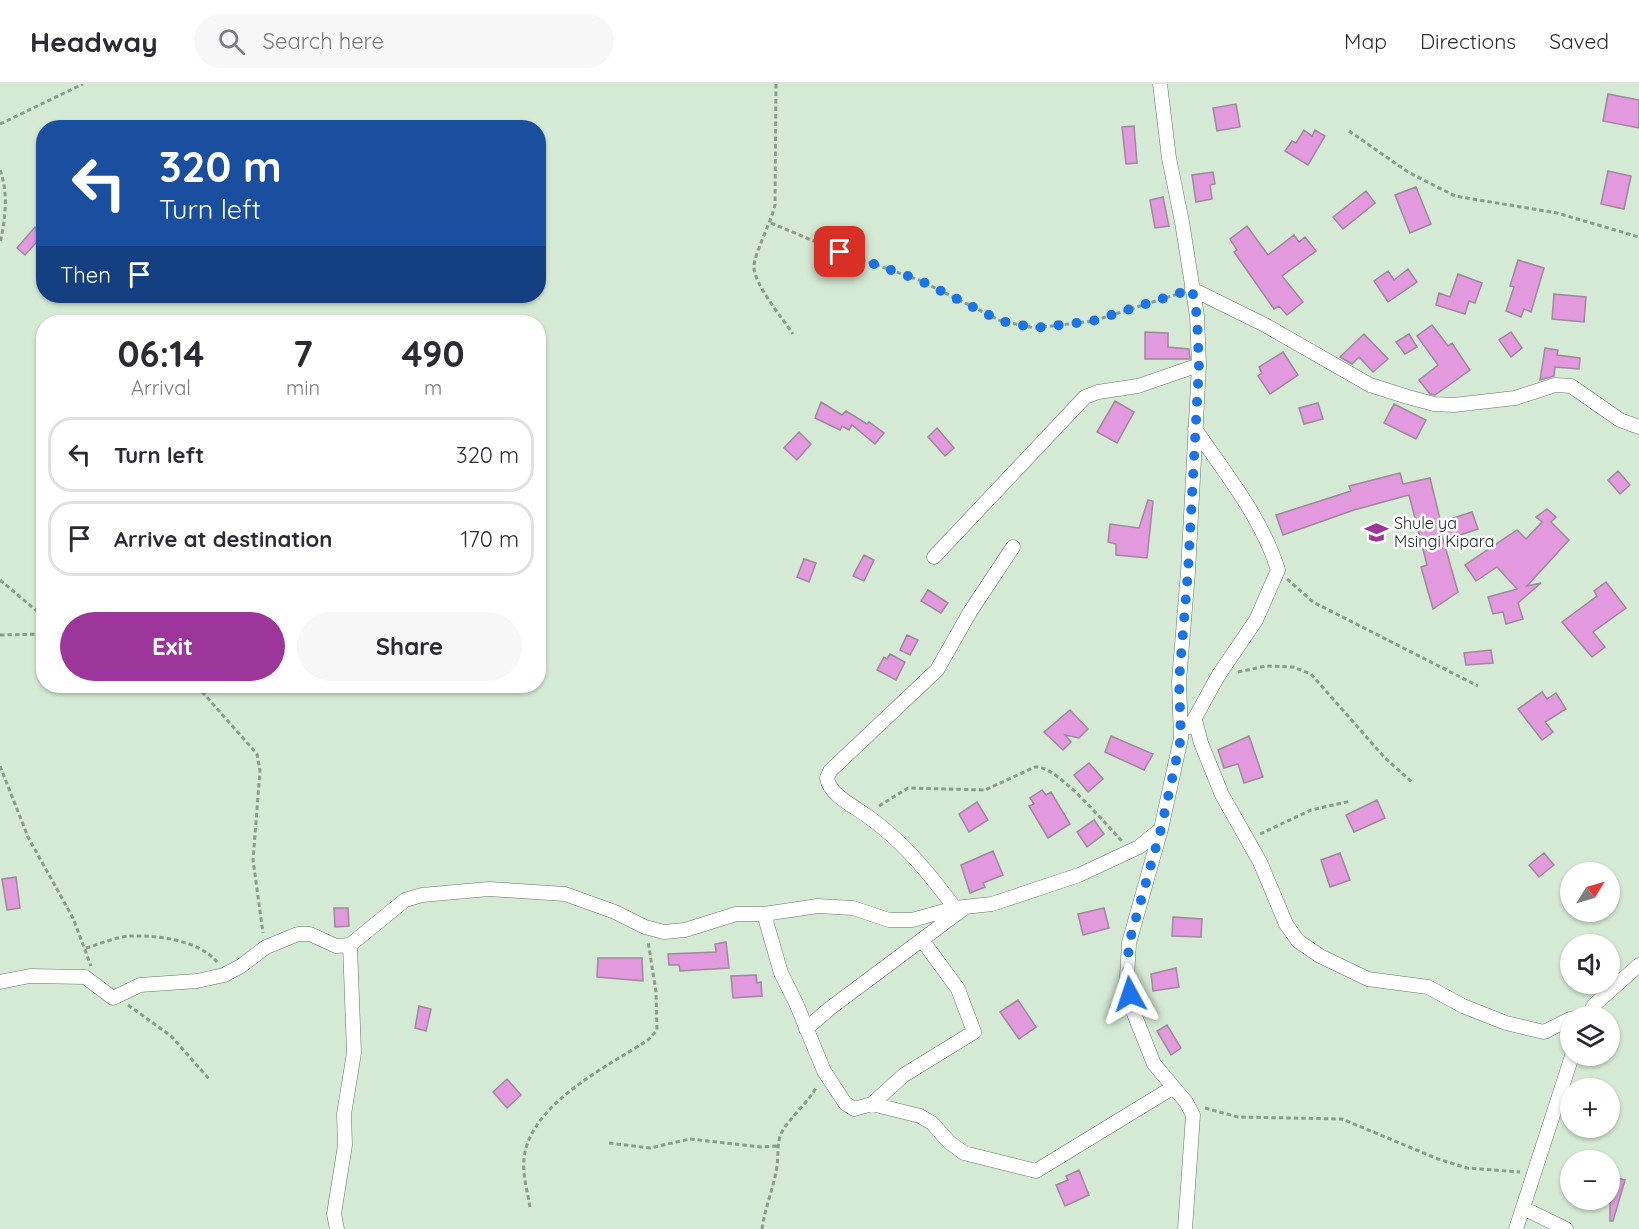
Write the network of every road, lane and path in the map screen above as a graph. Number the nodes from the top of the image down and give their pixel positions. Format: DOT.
graph roads {
  1 [pos="83,84"];
  2 [pos="776,84"];
  3 [pos="1160,84"];
  4 [pos="0,124"];
  5 [pos="1349,131"];
  6 [pos="0,170"];
  7 [pos="771,223"];
  8 [pos="1639,237"];
  9 [pos="0,244"];
  10 [pos="1192,289"];
  11 [pos="793,334"];
  12 [pos="1199,365"];
  13 [pos="1639,427"];
  14 [pos="1196,429"];
  15 [pos="1013,547"];
  16 [pos="934,557"];
  17 [pos="1278,570"];
  18 [pos="0,580"];
  19 [pos="36,610"];
  20 [pos="36,634"];
  21 [pos="0,635"];
  22 [pos="1218,675"];
  23 [pos="1478,686"];
  24 [pos="203,693"];
  25 [pos="1195,720"];
  26 [pos="1181,738"];
  27 [pos="0,766"];
  28 [pos="1413,782"];
  29 [pos="1351,801"];
  30 [pos="867,816"];
  31 [pos="1161,829"];
  32 [pos="1248,840"];
  33 [pos="1132,851"];
  34 [pos="960,908"];
  35 [pos="764,914"];
  36 [pos="645,927"];
  37 [pos="922,940"];
  38 [pos="350,945"];
  39 [pos="266,946"];
  40 [pos="86,948"];
  41 [pos="1639,965"];
  42 [pos="224,975"];
  43 [pos="90,980"];
  44 [pos="0,981"];
  45 [pos="118,998"];
  46 [pos="1596,1006"];
  47 [pos="1560,1024"];
  48 [pos="806,1029"];
  49 [pos="1569,1066"];
  50 [pos="824,1071"];
  51 [pos="210,1080"];
  52 [pos="1172,1088"];
  53 [pos="1186,1102"];
  54 [pos="872,1104"];
  55 [pos="609,1143"];
  56 [pos="777,1146"];
  57 [pos="1535,1173"];
  58 [pos="530,1207"];
  59 [pos="1523,1208"];
  60 [pos="337,1229"];
  61 [pos="762,1229"];
  62 [pos="1185,1229"];
  63 [pos="1516,1229"];
  64 [pos="1566,1229"];
  1 -- 4 [label="path"];
  2 -- 7 [label="path"];
  3 -- 10 [label="street"];
  5 -- 8 [label="path"];
  6 -- 9 [label="path"];
  7 -- 10 [label="path"];
  7 -- 11 [label="path"];
  10 -- 12 [label="street"];
  10 -- 13 [label="street"];
  12 -- 14 [label="street"];
  12 -- 16 [label="street"];
  14 -- 17 [label="street"];
  14 -- 26 [label="street"];
  15 -- 30 [label="street"];
  17 -- 22 [label="street"];
  17 -- 23 [label="path"];
  18 -- 19 [label="path"];
  20 -- 21 [label="path"];
  22 -- 25 [label="street"];
  22 -- 28 [label="path"];
  24 -- 39 [label="path"];
  25 -- 26 [label="street"];
  25 -- 32 [label="street"];
  26 -- 31 [label="street"];
  27 -- 40 [label="path"];
  29 -- 32 [label="path"];
  30 -- 33 [label="path"];
  30 -- 34 [label="street"];
  31 -- 33 [label="street"];
  31 -- 52 [label="street"];
  32 -- 47 [label="street"];
  33 -- 34 [label="street"];
  34 -- 35 [label="street"];
  34 -- 37 [label="street"];
  35 -- 36 [label="street"];
  35 -- 48 [label="street"];
  36 -- 38 [label="street"];
  36 -- 58 [label="path"];
  37 -- 48 [label="street"];
  37 -- 54 [label="street"];
  38 -- 39 [label="street"];
  38 -- 60 [label="street"];
  39 -- 42 [label="street"];
  40 -- 42 [label="path"];
  40 -- 43 [label="path"];
  41 -- 46 [label="street"];
  42 -- 45 [label="street"];
  43 -- 44 [label="street"];
  43 -- 45 [label="street"];
  45 -- 51 [label="path"];
  48 -- 50 [label="street"];
  49 -- 57 [label="street"];
  50 -- 54 [label="street"];
  50 -- 56 [label="path"];
  52 -- 53 [label="street"];
  52 -- 54 [label="street"];
  53 -- 57 [label="path"];
  53 -- 62 [label="street"];
  55 -- 56 [label="path"];
  56 -- 61 [label="path"];
  57 -- 59 [label="street"];
  59 -- 63 [label="street"];
  59 -- 64 [label="street"];
}
